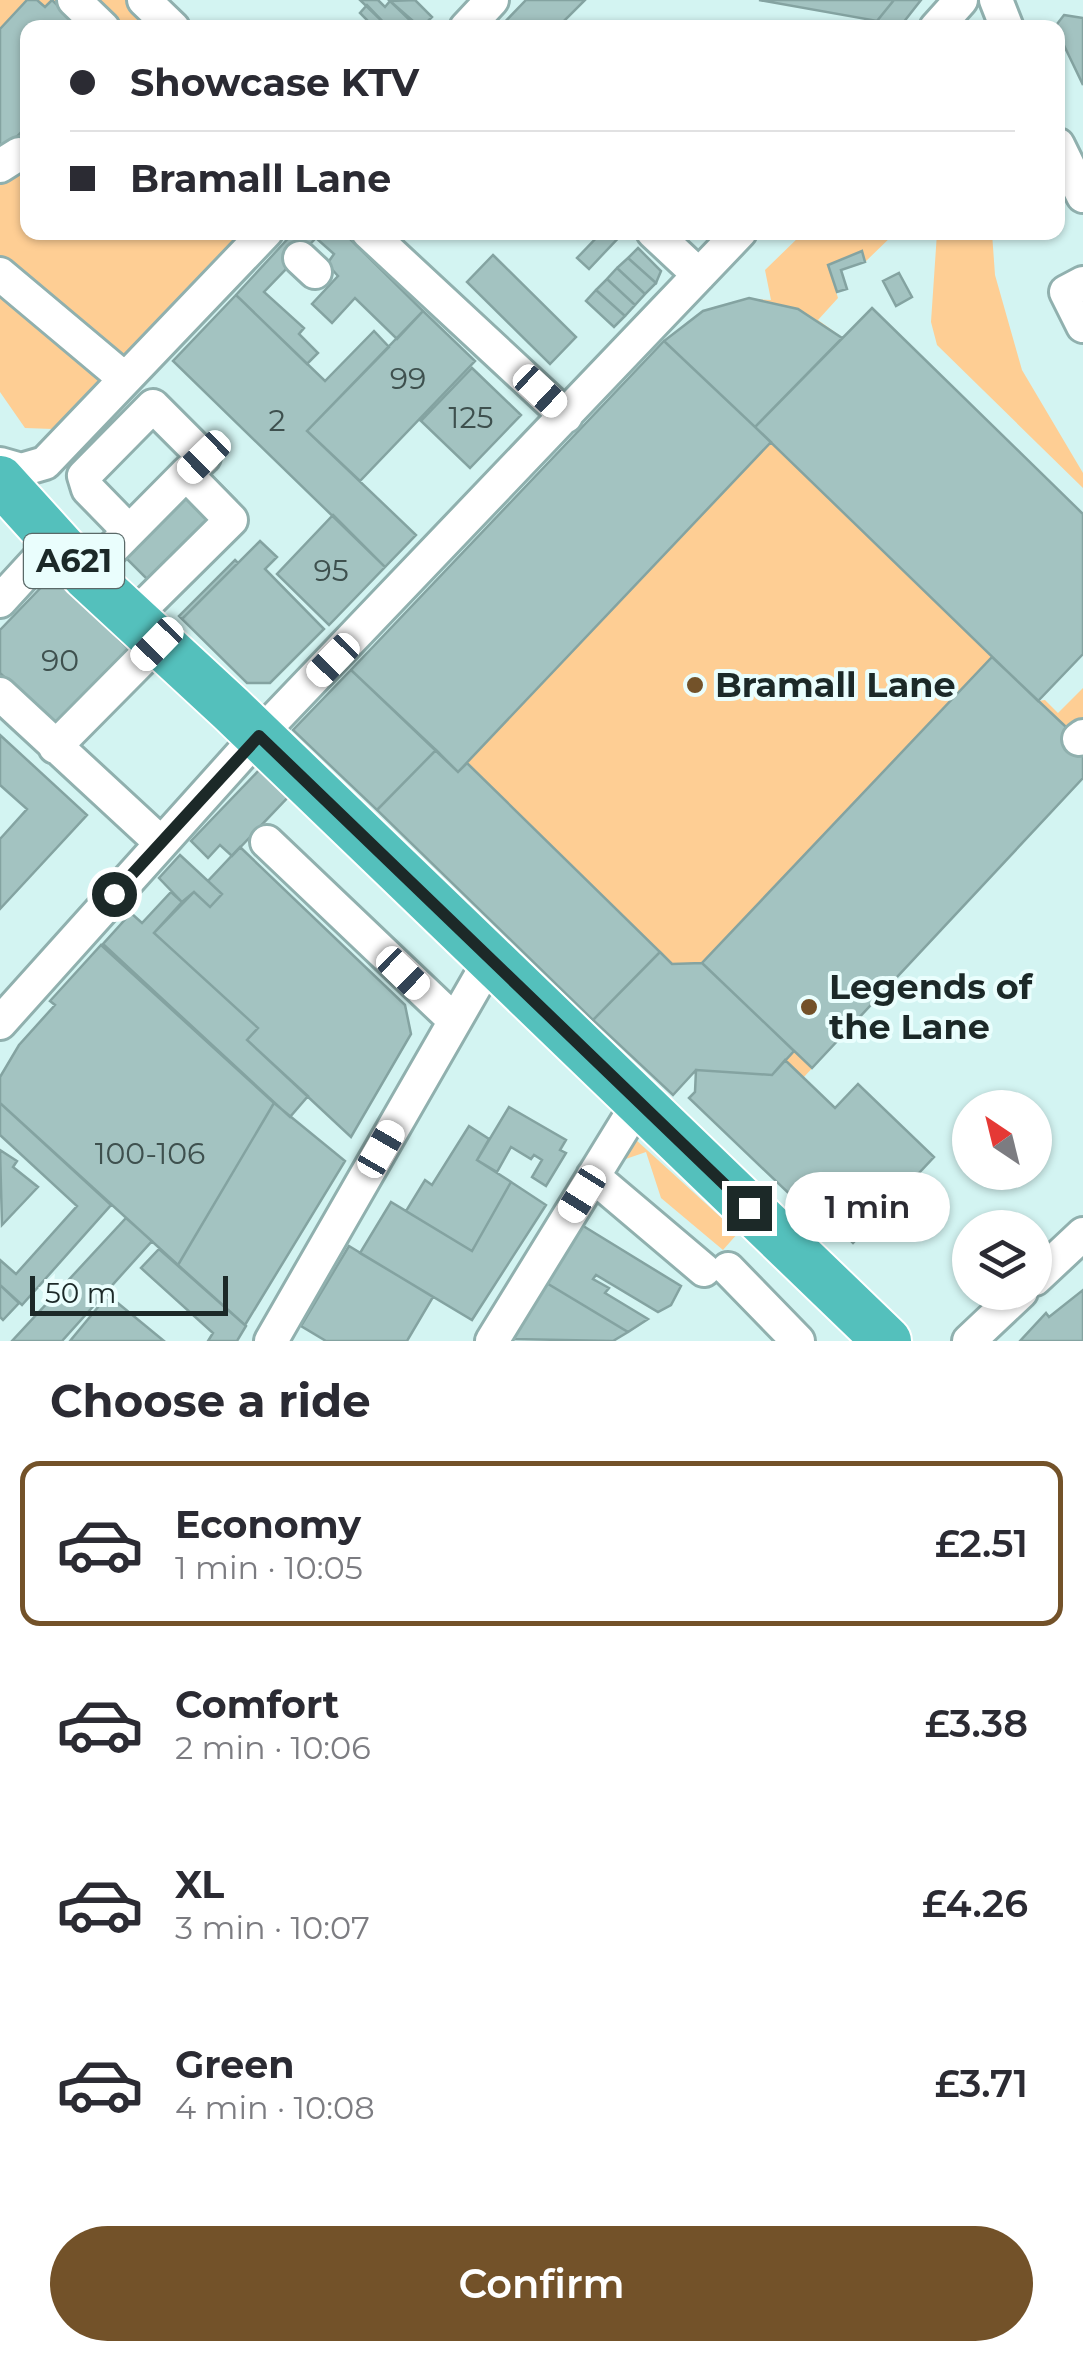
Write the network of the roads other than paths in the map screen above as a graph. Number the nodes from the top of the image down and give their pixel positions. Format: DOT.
graph roads {
  1 [pos="74,0"];
  2 [pos="144,0"];
  3 [pos="492,0"];
  4 [pos="962,0"];
  5 [pos="94,20"];
  6 [pos="165,20"];
  7 [pos="473,20"];
  8 [pos="943,20"];
  9 [pos="1065,159"];
  10 [pos="1083,196"];
  11 [pos="377,240"];
  12 [pos="663,240"];
  13 [pos="733,240"];
  14 [pos="288,247"];
  15 [pos="0,274"];
  16 [pos="700,275"];
  17 [pos="1083,283"];
  18 [pos="1083,326"];
  19 [pos="124,379"];
  20 [pos="566,416"];
  21 [pos="0,464"];
  22 [pos="186,474"];
  23 [pos="0,480"];
  24 [pos="129,531"];
  25 [pos="71,558"];
  26 [pos="0,601"];
  27 [pos="144,632"];
  28 [pos="0,694"];
  29 [pos="259,736"];
  30 [pos="56,747"];
  31 [pos="160,842"];
  32 [pos="267,842"];
  33 [pos="490,960"];
  34 [pos="455,1021"];
  35 [pos="0,1023"];
  36 [pos="639,1102"];
  37 [pos="594,1176"];
  38 [pos="1083,1234"];
  39 [pos="1052,1263"];
  40 [pos="1001,1310"];
  41 [pos="271,1341"];
  42 [pos="492,1341"];
  43 [pos="798,1341"];
  44 [pos="887,1341"];
  45 [pos="968,1341"];
  1 -- 5 [label="street"];
  2 -- 6 [label="street"];
  3 -- 7 [label="street"];
  4 -- 8 [label="street"];
  9 -- 10 [label="street"];
  11 -- 20 [label="street"];
  12 -- 16 [label="street"];
  13 -- 16 [label="street"];
  14 -- 19 [label="street"];
  15 -- 19 [label="street"];
  16 -- 20 [label="street"];
  17 -- 18 [label="street"];
  19 -- 21 [label="street"];
  20 -- 29 [label="street"];
  22 -- 24 [label="street"];
  22 -- 24 [label="street"];
  22 -- 27 [label="street"];
  23 -- 25 [label="highway, A621"];
  24 -- 25 [label="street"];
  25 -- 26 [label="street"];
  25 -- 27 [label="highway, A621"];
  27 -- 29 [label="highway, A621"];
  27 -- 30 [label="street"];
  28 -- 30 [label="street"];
  29 -- 31 [label="street"];
  29 -- 33 [label="highway, A621"];
  30 -- 31 [label="street"];
  31 -- 35 [label="street"];
  32 -- 34 [label="street"];
  33 -- 34 [label="street"];
  33 -- 36 [label="highway, A621"];
  34 -- 41 [label="street"];
  36 -- 37 [label="street"];
  36 -- 44 [label="highway, A621"];
  37 -- 42 [label="street"];
  37 -- 43 [label="street"];
  38 -- 39 [label="street"];
  40 -- 45 [label="street"];
}
